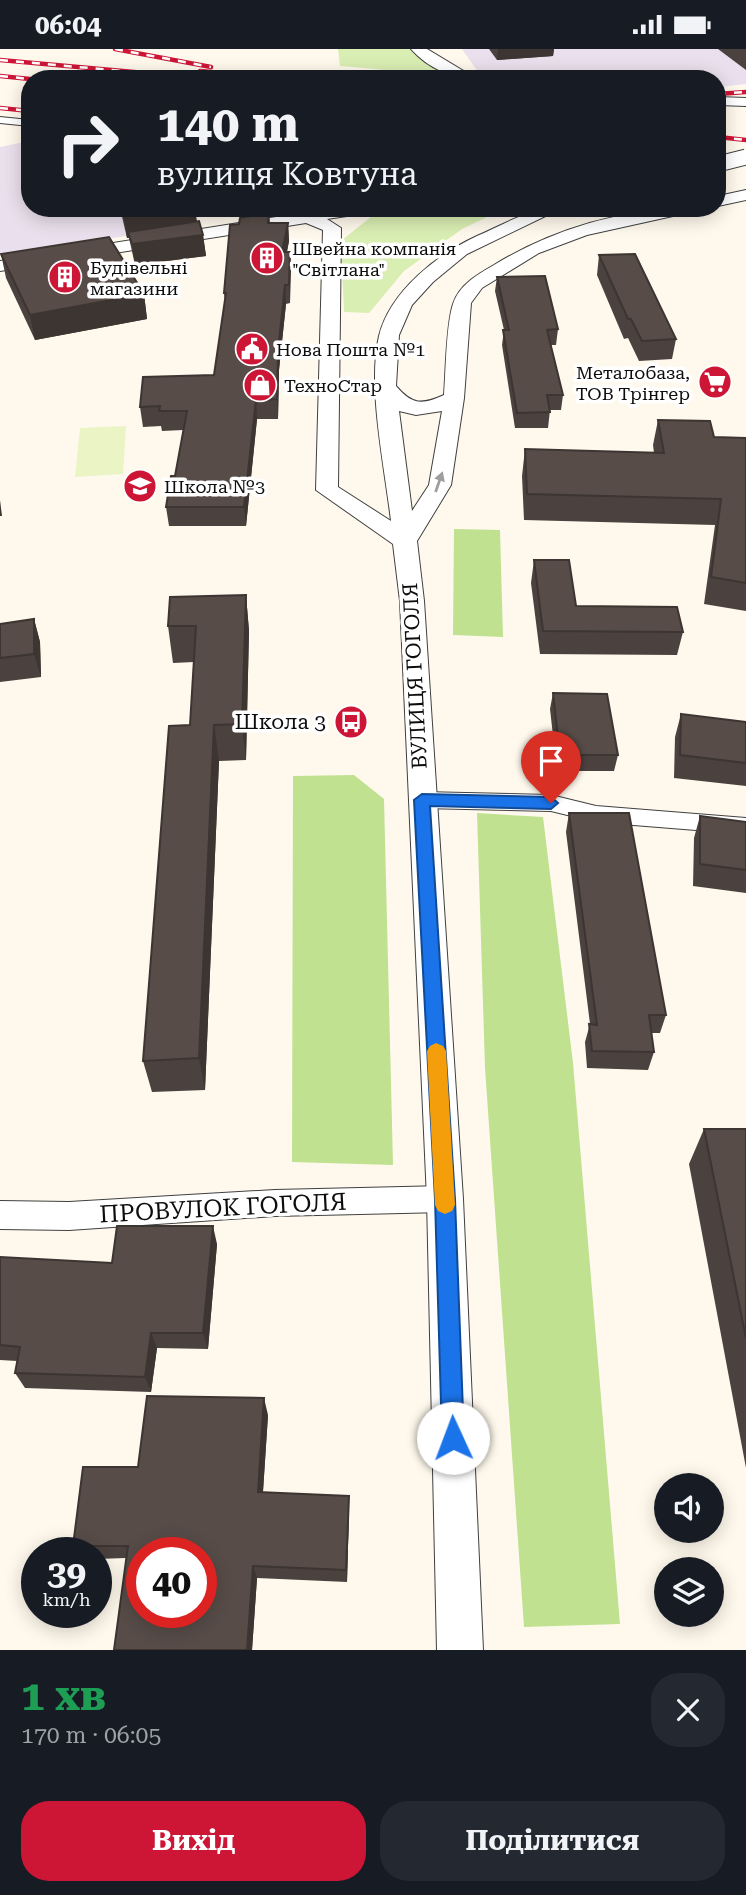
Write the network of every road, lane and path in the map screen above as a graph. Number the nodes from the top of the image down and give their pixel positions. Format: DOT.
graph roads {
  1 [pos="418,49"];
  2 [pos="451,70"];
  3 [pos="726,101"];
  4 [pos="746,102"];
  5 [pos="0,120"];
  6 [pos="21,122"];
  7 [pos="746,195"];
  8 [pos="726,199"];
  9 [pos="322,217"];
  10 [pos="349,217"];
  11 [pos="534,217"];
  12 [pos="646,217"];
  13 [pos="312,219"];
  14 [pos="332,228"];
  15 [pos="0,266"];
  16 [pos="386,387"];
  17 [pos="454,398"];
  18 [pos="397,483"];
  19 [pos="327,490"];
  20 [pos="405,541"];
  21 [pos="422,800"];
  22 [pos="746,826"];
  23 [pos="445,1199"];
  24 [pos="0,1215"];
  25 [pos="460,1650"];
  1 -- 2 [label="street"];
  3 -- 4 [label="street"];
  5 -- 6 [label="street"];
  7 -- 8 [label="street"];
  9 -- 13 [label="street"];
  10 -- 14 [label="street"];
  11 -- 16 [label="street, ВУЛИЦЯ ГОГОЛЯ"];
  12 -- 17 [label="street"];
  13 -- 14 [label="street"];
  13 -- 15 [label="street"];
  14 -- 19 [label="street"];
  16 -- 17 [label="street"];
  16 -- 18 [label="street, ВУЛИЦЯ ГОГОЛЯ"];
  20 -- 17 [label="street, one-way"];
  18 -- 19 [label="street"];
  18 -- 20 [label="street, ВУЛИЦЯ ГОГОЛЯ"];
  19 -- 20 [label="street"];
  20 -- 21 [label="street, ВУЛИЦЯ ГОГОЛЯ"];
  21 -- 22 [label="street"];
  21 -- 23 [label="street, ВУЛИЦЯ ГОГОЛЯ"];
  23 -- 24 [label="street, ПРОВУЛОК ГОГОЛЯ"];
  23 -- 25 [label="street, ВУЛИЦЯ ГОГОЛЯ"];
}
